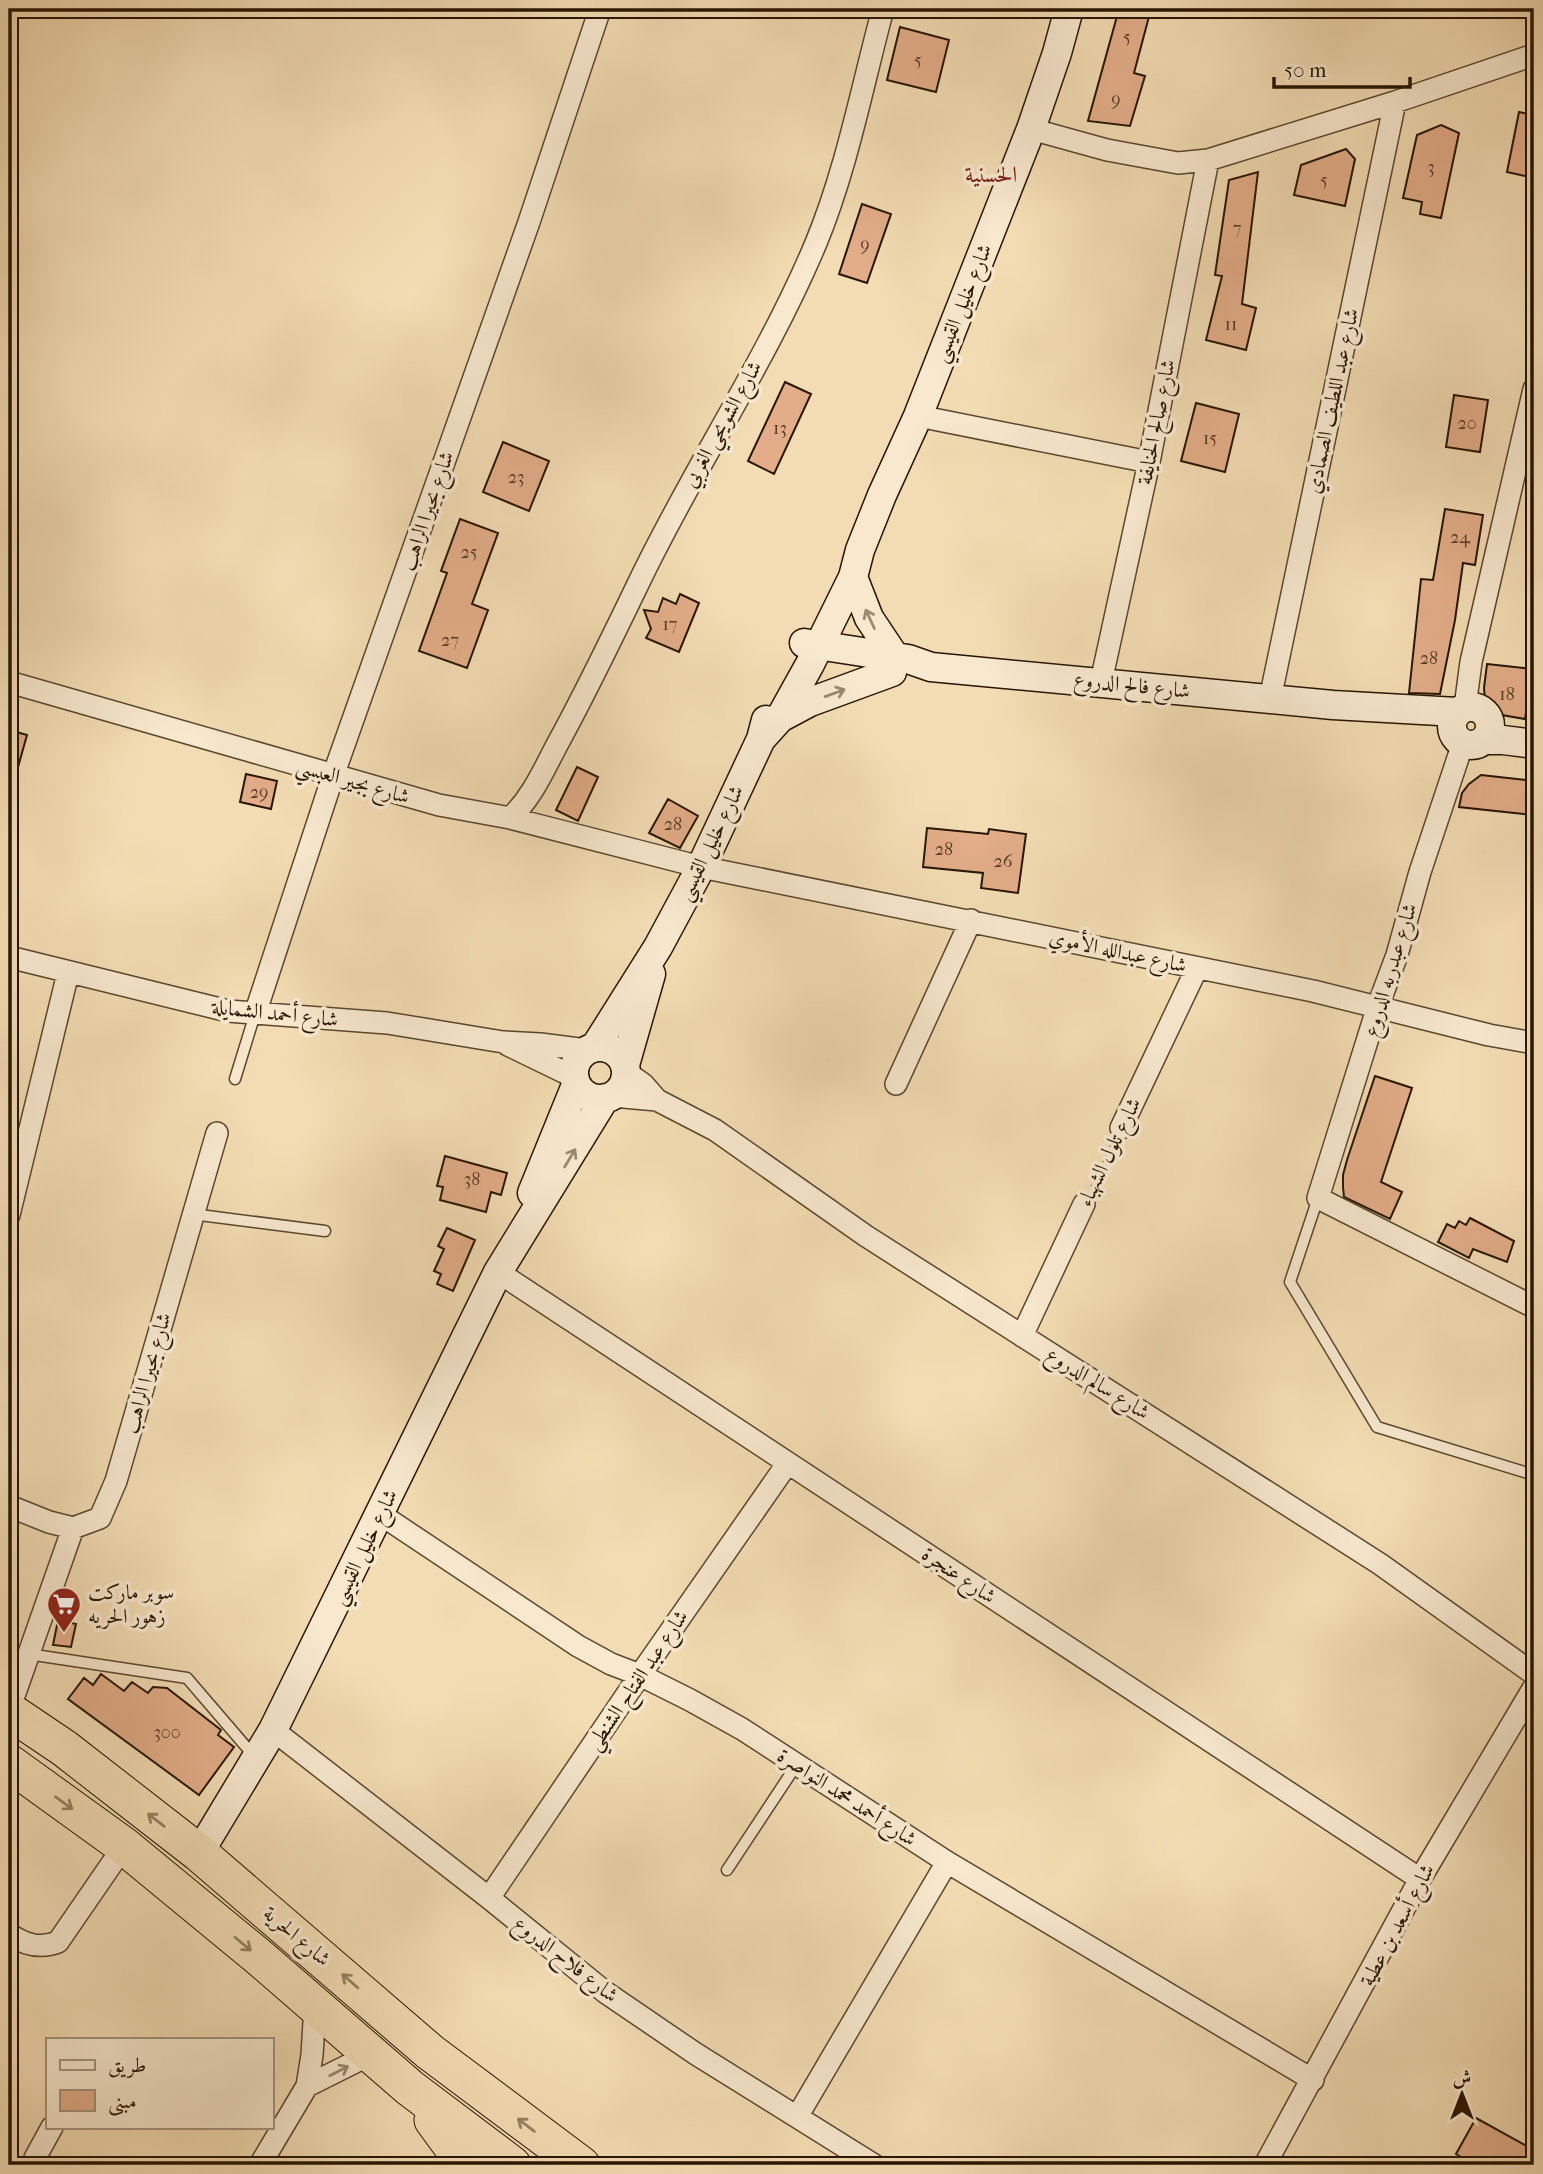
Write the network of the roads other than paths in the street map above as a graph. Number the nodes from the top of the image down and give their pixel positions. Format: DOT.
graph roads {
  1 [pos="600,9"];
  2 [pos="883,9"];
  3 [pos="1069,9"];
  4 [pos="1077,9"];
  5 [pos="1057,53"];
  6 [pos="1534,55"];
  7 [pos="1395,102"];
  8 [pos="1031,130"];
  9 [pos="1208,160"];
  10 [pos="1534,389"];
  11 [pos="918,416"];
  12 [pos="1530,423"];
  13 [pos="1149,462"];
  14 [pos="860,550"];
  15 [pos="853,577"];
  16 [pos="807,654"];
  17 [pos="894,664"];
  18 [pos="9,682"];
  19 [pos="1101,682"];
  20 [pos="1270,699"];
  21 [pos="780,718"];
  22 [pos="1470,722"];
  23 [pos="1534,728"];
  24 [pos="761,739"];
  25 [pos="1534,744"];
  26 [pos="333,776"];
  27 [pos="510,818"];
  28 [pos="701,867"];
  29 [pos="971,920"];
  30 [pos="658,947"];
  31 [pos="9,957"];
  32 [pos="1197,968"];
  33 [pos="68,973"];
  34 [pos="1378,1006"];
  35 [pos="255,1014"];
  36 [pos="503,1042"];
  37 [pos="1534,1043"];
  38 [pos="591,1048"];
  39 [pos="235,1079"];
  40 [pos="575,1081"];
  41 [pos="617,1083"];
  42 [pos="896,1084"];
  43 [pos="1121,1128"];
  44 [pos="217,1133"];
  45 [pos="1318,1198"];
  46 [pos="1084,1205"];
  47 [pos="192,1214"];
  48 [pos="9,1215"];
  49 [pos="325,1231"];
  50 [pos="519,1236"];
  51 [pos="498,1272"];
  52 [pos="1534,1307"];
  53 [pos="1022,1336"];
  54 [pos="787,1464"];
  55 [pos="1534,1475"];
  56 [pos="9,1506"];
  57 [pos="380,1514"];
  58 [pos="73,1528"];
  59 [pos="27,1654"];
  60 [pos="1534,1674"];
  61 [pos="640,1675"];
  62 [pos="1534,1687"];
  63 [pos="9,1711"];
  64 [pos="273,1730"];
  65 [pos="256,1758"];
  66 [pos="9,1763"];
  67 [pos="797,1764"];
  68 [pos="124,1846"];
  69 [pos="199,1853"];
  70 [pos="947,1862"];
  71 [pos="727,1870"];
  72 [pos="1420,1879"];
  73 [pos="489,1898"];
  74 [pos="9,1934"];
  75 [pos="315,2007"];
  76 [pos="371,2054"];
  77 [pos="1314,2080"];
  78 [pos="307,2086"];
  79 [pos="410,2088"];
  80 [pos="797,2117"];
  81 [pos="51,2128"];
  82 [pos="573,2163"];
  83 [pos="34,2165"];
  84 [pos="260,2165"];
  85 [pos="466,2165"];
  86 [pos="512,2165"];
  87 [pos="873,2165"];
  88 [pos="1265,2165"];
  1 -- 26 [label="street, شارع بحيرا الراهب"];
  2 -- 27 [label="street, شارع الشويحي الغربي"];
  3 -- 5 [label="street, شارع خليل القيسي"];
  4 -- 5 [label="street, شارع خليل القيسي"];
  5 -- 8 [label="street, شارع خليل القيسي"];
  6 -- 7 [label="street"];
  7 -- 9 [label="street"];
  7 -- 20 [label="street, شارع عبد اللطيف الصمادي"];
  8 -- 9 [label="street"];
  8 -- 11 [label="street, شارع خليل القيسي"];
  9 -- 13 [label="street, شارع صالح الحنايفة"];
  10 -- 12 [label="street, شارع عبدربه الدروع"];
  11 -- 13 [label="street"];
  11 -- 14 [label="street, شارع خليل القيسي"];
  12 -- 22 [label="street, شارع عبدربه الدروع"];
  13 -- 19 [label="street, شارع صالح الحنايفة"];
  14 -- 15 [label="street, شارع خليل القيسي"];
  14 -- 16 [label="street, شارع خليل القيسي"];
  15 -- 16 [label="street, شارع خليل القيسي"];
  17 -- 15 [label="street, one-way"];
  16 -- 17 [label="street, شارع فالح الدروع"];
  16 -- 21 [label="street, شارع خليل القيسي"];
  16 -- 24 [label="street, شارع خليل القيسي"];
  17 -- 19 [label="street, شارع فالح الدروع"];
  21 -- 17 [label="street, one-way"];
  18 -- 26 [label="street, شارع بجير العبسي"];
  19 -- 20 [label="street, شارع فالح الدروع"];
  20 -- 22 [label="street, شارع فالح الدروع"];
  21 -- 24 [label="street, شارع خليل القيسي"];
  22 -- 23 [label="street, شارع فالح الدروع"];
  22 -- 25 [label="street, شارع فالح الدروع"];
  22 -- 34 [label="street, شارع عبدربه الدروع"];
  24 -- 28 [label="street, شارع خليل القيسي"];
  26 -- 27 [label="street, شارع بجير العبسي"];
  26 -- 35 [label="street, شارع بحيرا الراهب"];
  27 -- 28 [label="street, شارع بجير العبسي"];
  28 -- 29 [label="street, شارع عبدالله الأموي"];
  28 -- 30 [label="street, شارع خليل القيسي"];
  29 -- 32 [label="street, شارع عبدالله الأموي"];
  29 -- 42 [label="street"];
  30 -- 38 [label="street, شارع خليل القيسي"];
  30 -- 41 [label="street, شارع خليل القيسي"];
  31 -- 33 [label="street, شارع أحمد الشمايلة"];
  32 -- 34 [label="street, شارع عبدالله الأموي"];
  32 -- 43 [label="street, شارع تلول الشهباء"];
  33 -- 35 [label="street, شارع أحمد الشمايلة"];
  33 -- 48 [label="street"];
  34 -- 37 [label="street, شارع عبدالله الأموي"];
  34 -- 45 [label="street, شارع عبدربه الدروع"];
  35 -- 36 [label="street, شارع أحمد الشمايلة"];
  35 -- 39 [label="lane"];
  36 -- 38 [label="street, شارع أحمد الشمايلة"];
  36 -- 40 [label="street, شارع أحمد الشمايلة"];
  38 -- 40 [label="street"];
  38 -- 41 [label="street"];
  40 -- 41 [label="street"];
  40 -- 50 [label="street, شارع خليل القيسي"];
  50 -- 41 [label="street, شارع خليل القيسي, one-way"];
  41 -- 53 [label="street, شارع سالم الدروع"];
  44 -- 47 [label="street, شارع بحيرا الراهب"];
  45 -- 52 [label="street"];
  45 -- 55 [label="lane"];
  46 -- 53 [label="street, شارع تلول الشهباء"];
  47 -- 49 [label="lane"];
  47 -- 58 [label="street, شارع بحيرا الراهب"];
  50 -- 51 [label="street, شارع خليل القيسي"];
  51 -- 54 [label="street, شارع عنجرة"];
  51 -- 57 [label="street, شارع خليل القيسي"];
  53 -- 60 [label="street, شارع سالم الدروع"];
  54 -- 61 [label="street, شارع عبد الفتاح الشنطي"];
  54 -- 72 [label="street, شارع عنجرة"];
  56 -- 58 [label="street"];
  57 -- 61 [label="street, شارع أحمد محمد النواصرة"];
  57 -- 64 [label="street, شارع خليل القيسي"];
  58 -- 59 [label="street"];
  59 -- 63 [label="street"];
  59 -- 65 [label="lane"];
  61 -- 67 [label="street, شارع أحمد محمد النواصرة"];
  61 -- 73 [label="street, شارع عبد الفتاح الشنطي"];
  62 -- 72 [label="street, شارع أسعد بن عطية"];
  69 -- 63 [label="highway, شارع الحرية, one-way"];
  64 -- 65 [label="street, شارع خليل القيسي"];
  64 -- 73 [label="street, شارع فلاح الدروع"];
  65 -- 69 [label="street, شارع خليل القيسي"];
  66 -- 68 [label="highway, شارع الحرية, one-way"];
  67 -- 70 [label="street, شارع أحمد محمد النواصرة"];
  67 -- 71 [label="lane"];
  68 -- 74 [label="street"];
  68 -- 75 [label="highway, شارع الحرية, one-way"];
  82 -- 69 [label="highway, شارع الحرية, one-way"];
  70 -- 77 [label="street, شارع أحمد محمد النواصرة"];
  70 -- 80 [label="street"];
  72 -- 77 [label="street, شارع أسعد بن عطية"];
  73 -- 80 [label="street, شارع فلاح الدروع"];
  75 -- 76 [label="highway, شارع الحرية"];
  75 -- 78 [label="street"];
  78 -- 76 [label="street, one-way"];
  76 -- 79 [label="highway, شارع الحرية"];
  77 -- 88 [label="street, شارع أسعد بن عطية"];
  78 -- 84 [label="street"];
  79 -- 85 [label="highway"];
  79 -- 86 [label="highway, شارع الحرية"];
  80 -- 87 [label="street, شارع فلاح الدروع"];
  81 -- 83 [label="street"];
}
